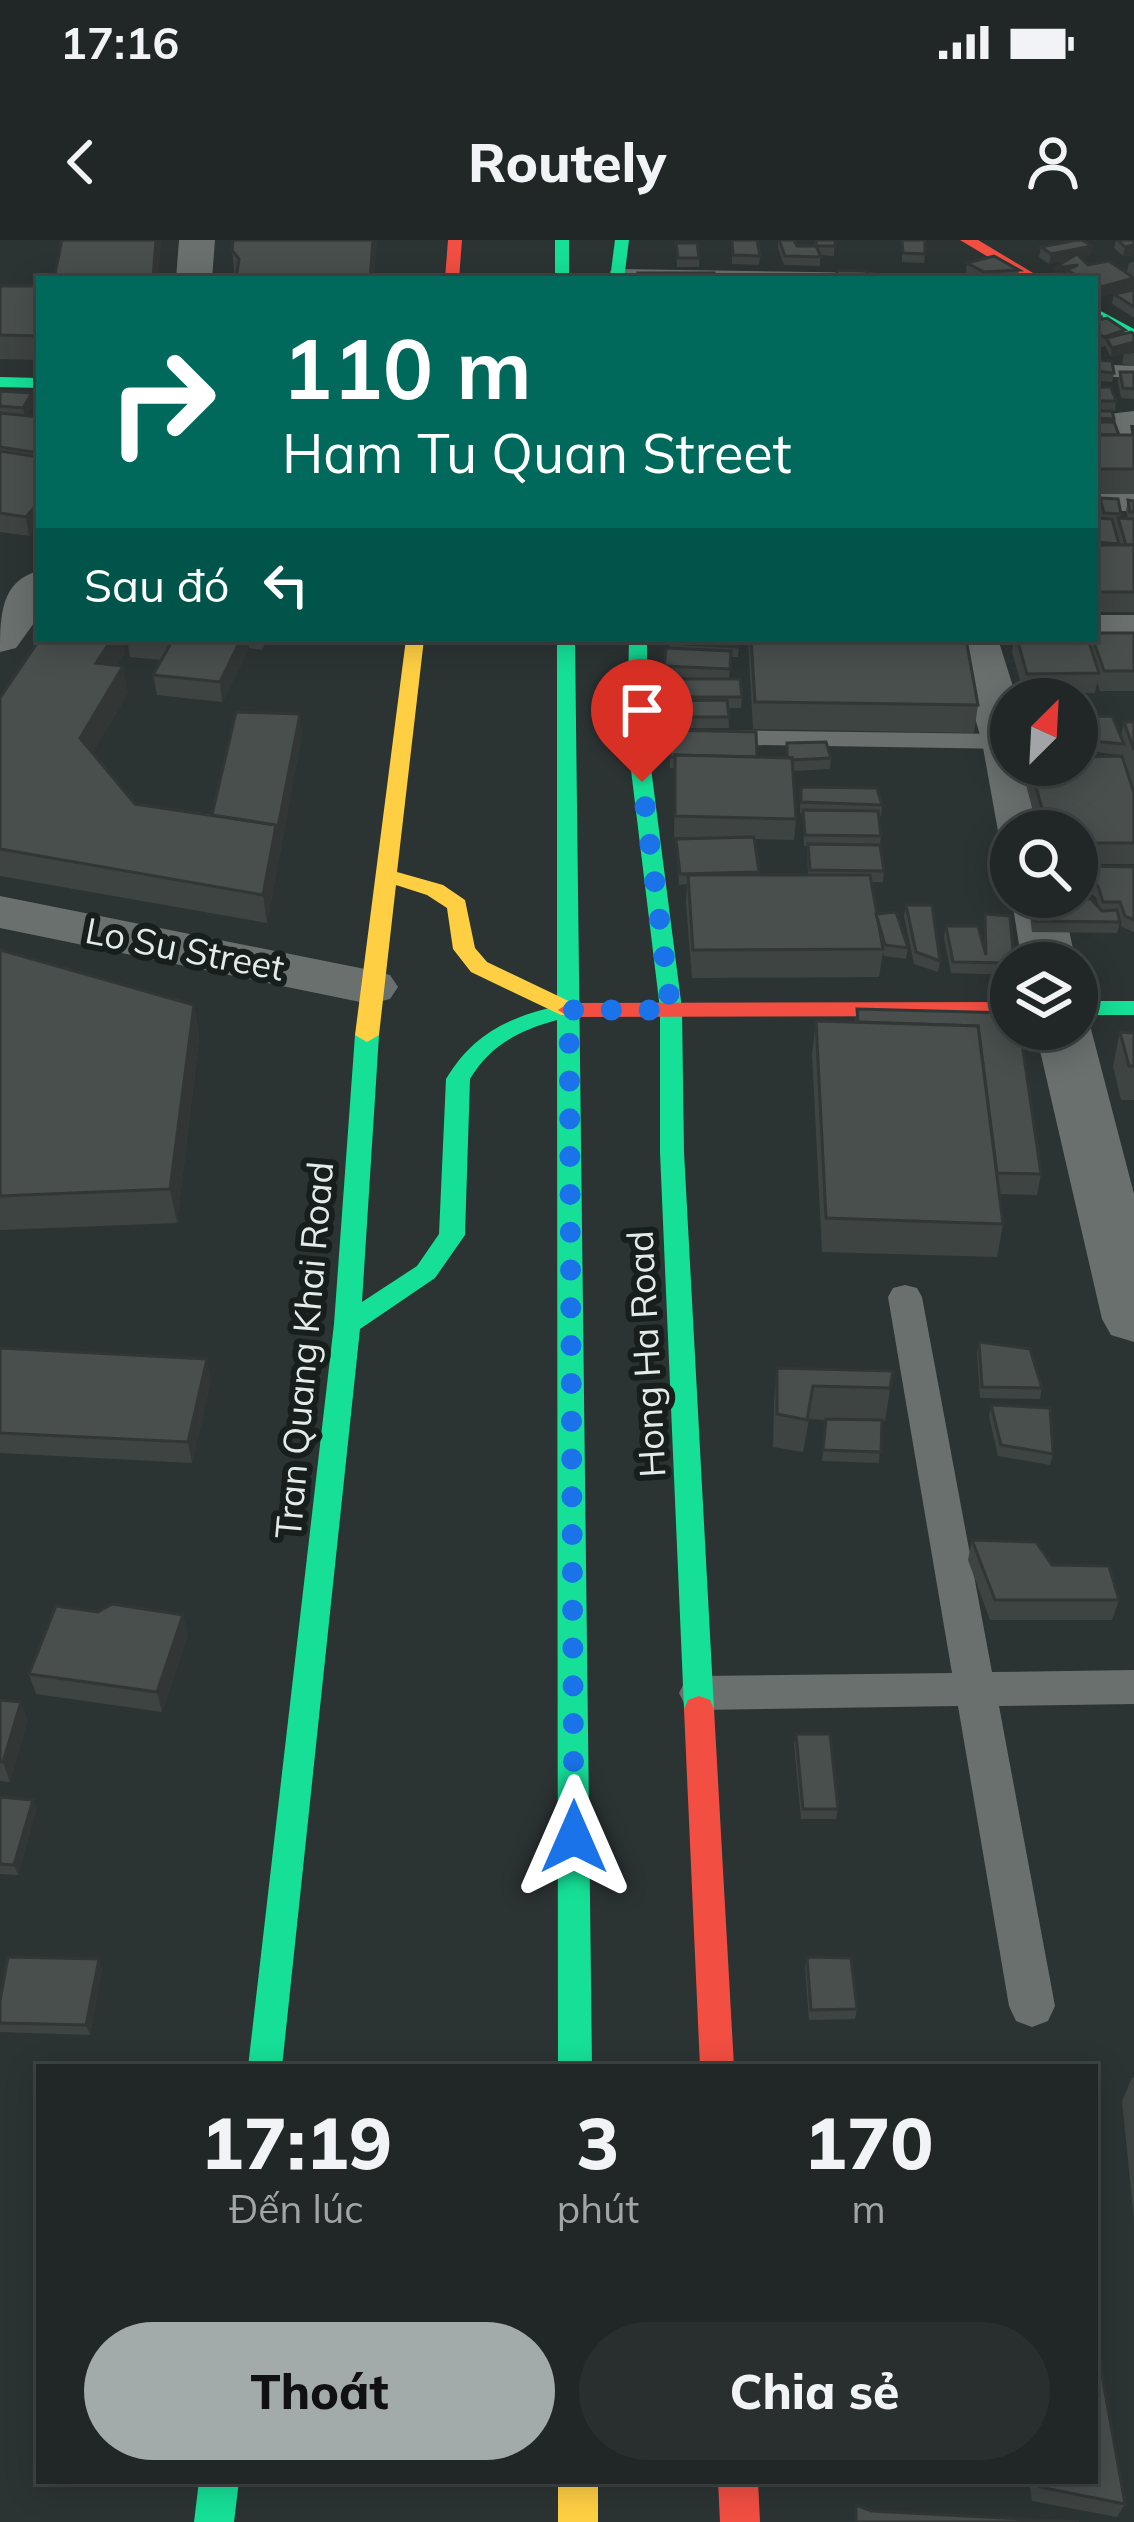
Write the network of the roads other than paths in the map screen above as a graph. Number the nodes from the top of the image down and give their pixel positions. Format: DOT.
graph roads {
  1 [pos="197,240"];
  2 [pos="455,240"];
  3 [pos="562,240"];
  4 [pos="622,240"];
  5 [pos="967,240"];
  6 [pos="194,276"];
  7 [pos="452,276"];
  8 [pos="562,276"];
  9 [pos="617,276"];
  10 [pos="1031,276"];
  11 [pos="1098,315"];
  12 [pos="1134,335"];
  13 [pos="1098,370"];
  14 [pos="1134,371"];
  15 [pos="0,382"];
  16 [pos="36,383"];
  17 [pos="1134,418"];
  18 [pos="1098,447"];
  19 [pos="1130,447"];
  20 [pos="1098,498"];
  21 [pos="1134,498"];
  22 [pos="36,588"];
  23 [pos="1134,628"];
  24 [pos="1098,629"];
  25 [pos="0,638"];
  26 [pos="415,642"];
  27 [pos="566,642"];
  28 [pos="638,642"];
  29 [pos="993,648"];
  30 [pos="997,678"];
  31 [pos="637,737"];
  32 [pos="990,742"];
  33 [pos="388,876"];
  34 [pos="0,912"];
  35 [pos="370,987"];
  36 [pos="1098,1008"];
  37 [pos="1134,1008"];
  38 [pos="990,1009"];
  39 [pos="569,1010"];
  40 [pos="671,1010"];
  41 [pos="1069,1050"];
  42 [pos="1126,1250"];
  43 [pos="905,1297"];
  44 [pos="1134,1319"];
  45 [pos="347,1324"];
  46 [pos="1134,1687"];
  47 [pos="976,1689"];
  48 [pos="699,1694"];
  49 [pos="1032,2006"];
  50 [pos="265,2064"];
  51 [pos="575,2064"];
  52 [pos="718,2064"];
  53 [pos="219,2484"];
  54 [pos="578,2484"];
  55 [pos="738,2484"];
  56 [pos="214,2522"];
  57 [pos="578,2522"];
  58 [pos="740,2522"];
  1 -- 6 [label="street"];
  2 -- 7 [label="main road"];
  3 -- 8 [label="main road"];
  4 -- 9 [label="main road"];
  5 -- 10 [label="main road"];
  11 -- 12 [label="main road"];
  13 -- 14 [label="lane"];
  15 -- 16 [label="main road"];
  17 -- 19 [label="lane"];
  18 -- 19 [label="lane"];
  20 -- 21 [label="street"];
  22 -- 25 [label="street"];
  23 -- 24 [label="street"];
  26 -- 33 [label="main road, Tran Quang Khai Road"];
  27 -- 39 [label="main road"];
  28 -- 31 [label="main road, Hong Ha Road"];
  29 -- 30 [label="street"];
  31 -- 32 [label="lane"];
  31 -- 40 [label="main road, Hong Ha Road"];
  33 -- 35 [label="main road, Tran Quang Khai Road"];
  33 -- 39 [label="main road"];
  34 -- 35 [label="street, Lo Su Street"];
  35 -- 45 [label="main road, Tran Quang Khai Road"];
  36 -- 37 [label="main road"];
  38 -- 40 [label="main road"];
  39 -- 40 [label="main road"];
  39 -- 45 [label="main road"];
  39 -- 51 [label="main road"];
  40 -- 48 [label="main road, Hong Ha Road"];
  41 -- 42 [label="street"];
  42 -- 44 [label="street"];
  43 -- 47 [label="lane"];
  45 -- 50 [label="main road, Tran Quang Khai Road"];
  46 -- 47 [label="lane"];
  47 -- 48 [label="lane"];
  47 -- 49 [label="lane"];
  48 -- 52 [label="main road, Hong Ha Road"];
  53 -- 56 [label="main road"];
  54 -- 57 [label="main road"];
  55 -- 58 [label="main road"];
}
